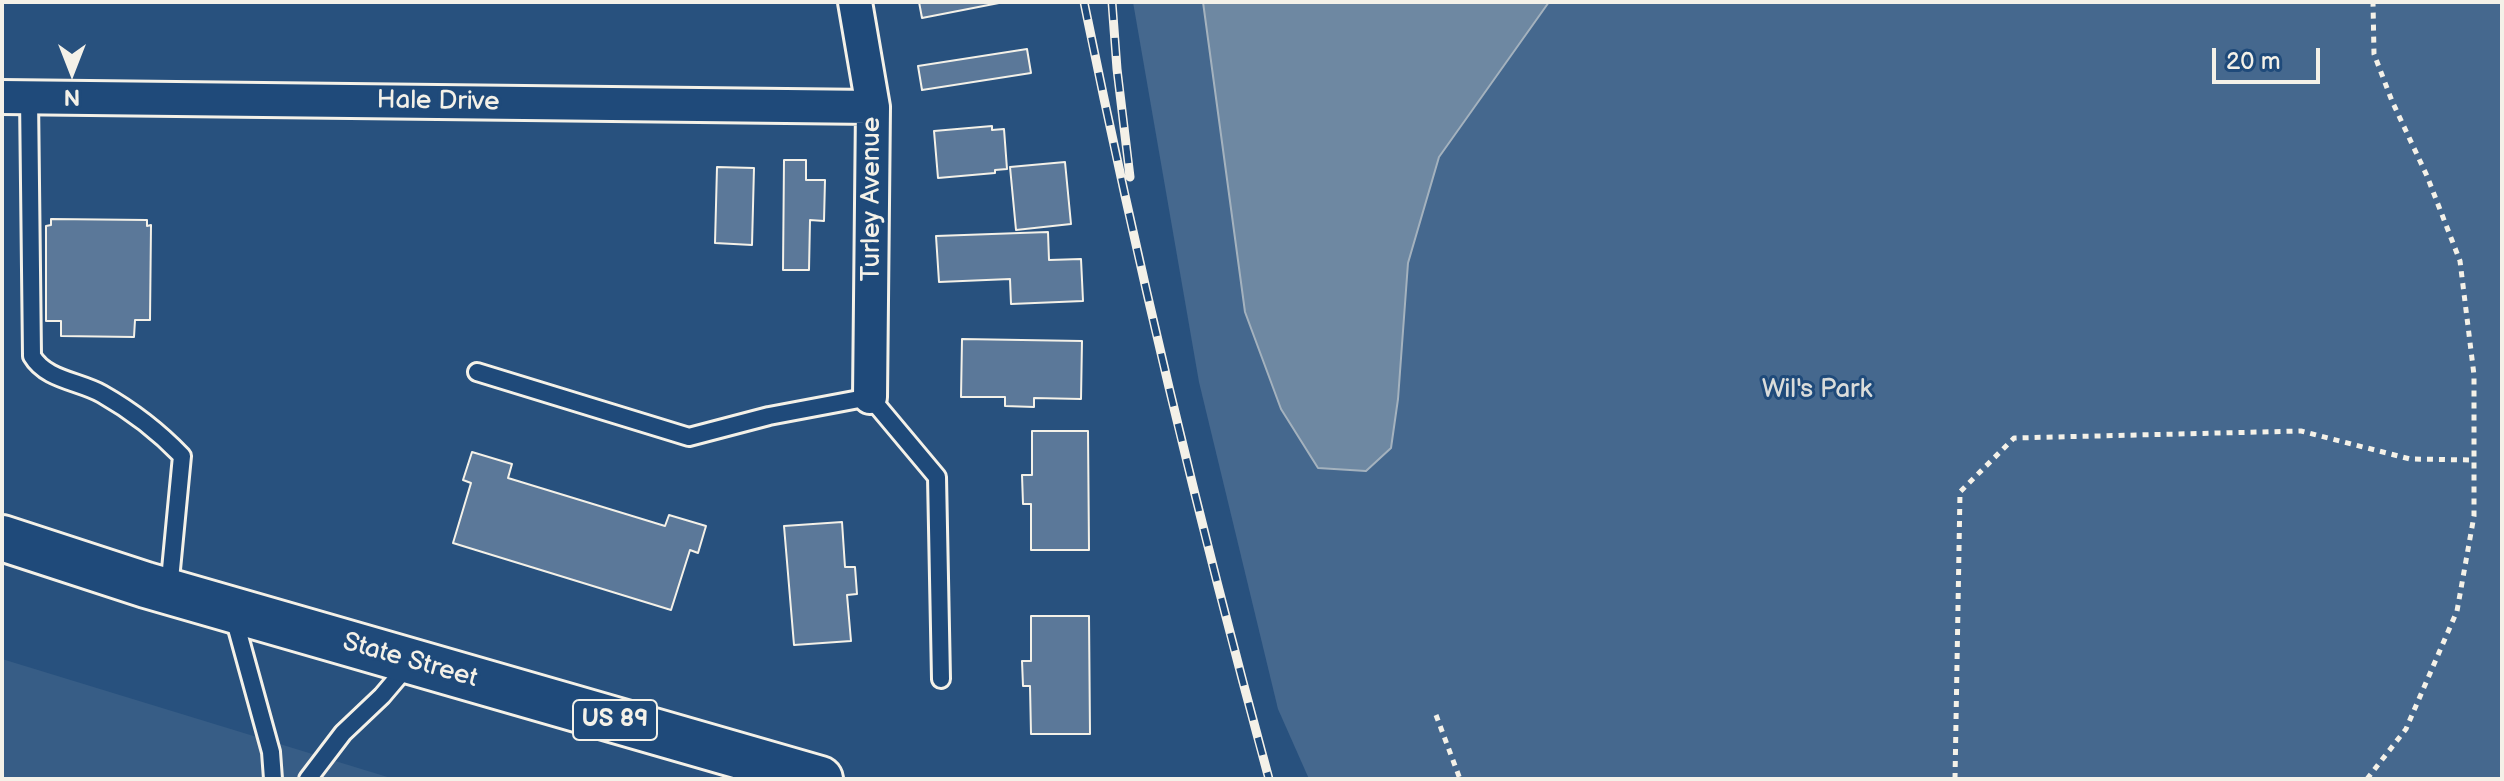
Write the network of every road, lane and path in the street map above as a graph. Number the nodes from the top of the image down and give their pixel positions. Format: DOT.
graph roads {
  1 [pos="855,2"];
  2 [pos="2373,2"];
  3 [pos="15,97"];
  4 [pos="873,107"];
  5 [pos="477,372"];
  6 [pos="870,397"];
  7 [pos="2474,460"];
  8 [pos="2,538"];
  9 [pos="169,591"];
  10 [pos="231,608"];
  11 [pos="411,661"];
  12 [pos="941,679"];
  13 [pos="1436,715"];
  14 [pos="273,779"];
  15 [pos="308,779"];
  16 [pos="820,779"];
  17 [pos="1460,779"];
  18 [pos="1955,779"];
  19 [pos="2367,779"];
  1 -- 4 [label="street, Turley Avenue"];
  2 -- 7 [label="path"];
  3 -- 4 [label="street, Hale Drive"];
  3 -- 9 [label="lane"];
  4 -- 6 [label="street, Turley Avenue"];
  5 -- 6 [label="lane"];
  6 -- 12 [label="lane"];
  7 -- 18 [label="path"];
  7 -- 19 [label="path"];
  8 -- 9 [label="main road, State Street / US 89"];
  9 -- 10 [label="main road, State Street / US 89"];
  10 -- 11 [label="main road, State Street / US 89"];
  10 -- 14 [label="lane"];
  11 -- 15 [label="lane"];
  11 -- 16 [label="main road, State Street / US 89"];
  13 -- 17 [label="path"];
}
